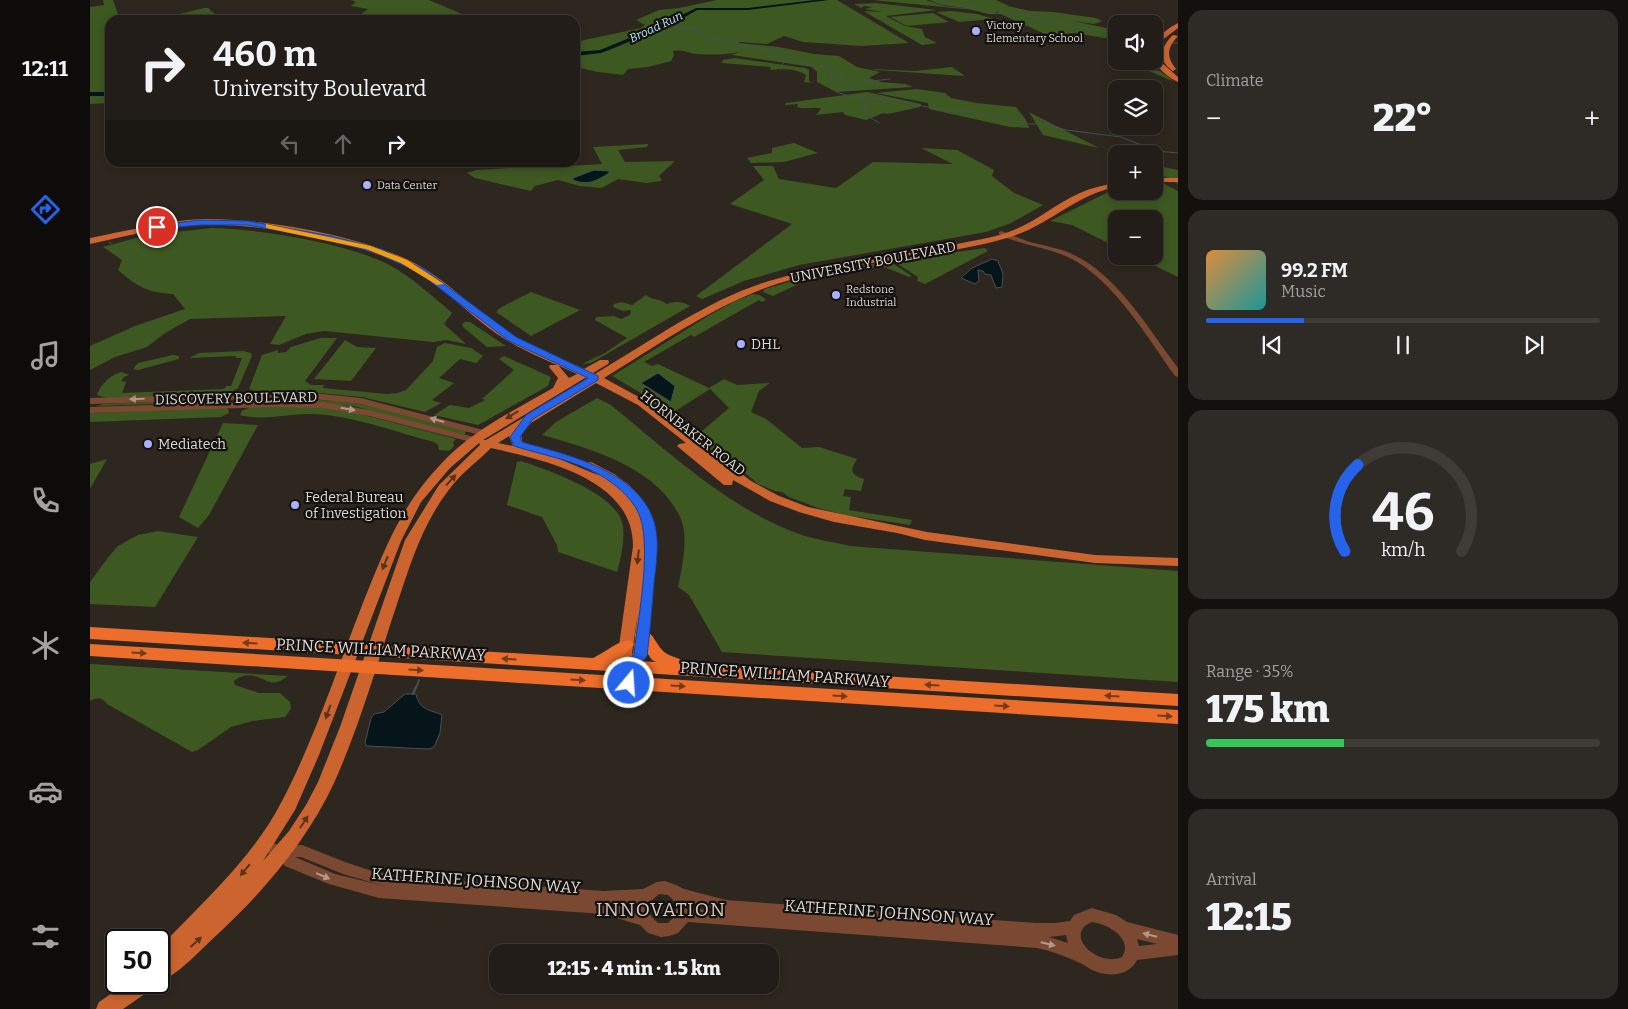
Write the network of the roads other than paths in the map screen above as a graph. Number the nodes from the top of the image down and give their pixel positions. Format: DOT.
graph roads {
  1 [pos="1178,25"];
  2 [pos="1178,34"];
  3 [pos="1178,74"];
  4 [pos="1178,80"];
  5 [pos="1178,178"];
  6 [pos="1163,179"];
  7 [pos="1108,185"];
  8 [pos="1003,234"];
  9 [pos="90,243"];
  10 [pos="554,367"];
  11 [pos="1178,374"];
  12 [pos="586,378"];
  13 [pos="557,390"];
  14 [pos="90,401"];
  15 [pos="90,410"];
  16 [pos="529,417"];
  17 [pos="486,439"];
  18 [pos="512,446"];
  19 [pos="472,458"];
  20 [pos="625,496"];
  21 [pos="1178,562"];
  22 [pos="90,633"];
  23 [pos="642,635"];
  24 [pos="626,644"];
  25 [pos="351,649"];
  26 [pos="90,650"];
  27 [pos="370,659"];
  28 [pos="594,664"];
  29 [pos="344,666"];
  30 [pos="694,670"];
  31 [pos="630,675"];
  32 [pos="1178,700"];
  33 [pos="1178,717"];
  34 [pos="264,846"];
  35 [pos="282,852"];
  36 [pos="646,894"];
  37 [pos="680,895"];
  38 [pos="685,915"];
  39 [pos="644,920"];
  40 [pos="1074,927"];
  41 [pos="1122,928"];
  42 [pos="1178,942"];
  43 [pos="1178,948"];
  44 [pos="170,950"];
  45 [pos="1132,954"];
  46 [pos="1086,958"];
  47 [pos="170,964"];
  48 [pos="130,994"];
  49 [pos="118,1003"];
  50 [pos="106,1009"];
  1 -- 4 [label="main road"];
  2 -- 3 [label="main road"];
  5 -- 6 [label="main road"];
  7 -- 8 [label="main road, UNIVERSITY BOULEVARD"];
  8 -- 11 [label="street"];
  8 -- 12 [label="main road, UNIVERSITY BOULEVARD"];
  9 -- 10 [label="main road, HORNBAKER ROAD"];
  9 -- 12 [label="main road, HORNBAKER ROAD"];
  10 -- 12 [label="main road, HORNBAKER ROAD"];
  10 -- 13 [label="main road"];
  12 -- 13 [label="main road, UNIVERSITY BOULEVARD"];
  12 -- 16 [label="main road, UNIVERSITY BOULEVARD"];
  12 -- 21 [label="main road, HORNBAKER ROAD"];
  13 -- 17 [label="main road, UNIVERSITY BOULEVARD, one-way"];
  17 -- 14 [label="street, DISCOVERY BOULEVARD, one-way"];
  15 -- 17 [label="street, DISCOVERY BOULEVARD, one-way"];
  16 -- 17 [label="main road, UNIVERSITY BOULEVARD"];
  16 -- 18 [label="main road"];
  17 -- 18 [label="main road, DISCOVERY BOULEVARD"];
  17 -- 19 [label="main road, UNIVERSITY BOULEVARD"];
  17 -- 25 [label="main road, UNIVERSITY BOULEVARD, one-way"];
  18 -- 19 [label="main road"];
  18 -- 20 [label="main road, DISCOVERY BOULEVARD"];
  27 -- 19 [label="main road, UNIVERSITY BOULEVARD, one-way"];
  20 -- 23 [label="main road, DISCOVERY BOULEVARD"];
  20 -- 24 [label="main road, DISCOVERY BOULEVARD, one-way"];
  25 -- 22 [label="highway, PRINCE WILLIAM PARKWAY, one-way"];
  23 -- 30 [label="highway"];
  23 -- 31 [label="main road, DISCOVERY BOULEVARD"];
  24 -- 28 [label="highway"];
  24 -- 31 [label="main road, DISCOVERY BOULEVARD"];
  25 -- 27 [label="highway, PRINCE WILLIAM PARKWAY"];
  25 -- 29 [label="main road, UNIVERSITY BOULEVARD"];
  26 -- 29 [label="highway, PRINCE WILLIAM PARKWAY, one-way"];
  28 -- 27 [label="highway, PRINCE WILLIAM PARKWAY, one-way"];
  27 -- 29 [label="highway, PRINCE WILLIAM PARKWAY"];
  27 -- 31 [label="highway, PRINCE WILLIAM PARKWAY, one-way"];
  35 -- 27 [label="main road, UNIVERSITY BOULEVARD, one-way"];
  28 -- 31 [label="highway, PRINCE WILLIAM PARKWAY"];
  29 -- 34 [label="main road, UNIVERSITY BOULEVARD, one-way"];
  30 -- 31 [label="highway, PRINCE WILLIAM PARKWAY"];
  32 -- 30 [label="highway, PRINCE WILLIAM PARKWAY, one-way"];
  31 -- 33 [label="highway, PRINCE WILLIAM PARKWAY, one-way"];
  34 -- 35 [label="street, KATHERINE JOHNSON WAY"];
  34 -- 44 [label="main road, UNIVERSITY BOULEVARD, one-way"];
  35 -- 36 [label="street, KATHERINE JOHNSON WAY"];
  35 -- 39 [label="street, KATHERINE JOHNSON WAY, one-way"];
  47 -- 35 [label="main road, UNIVERSITY BOULEVARD, one-way"];
  36 -- 37 [label="street"];
  36 -- 39 [label="street"];
  37 -- 38 [label="street"];
  37 -- 40 [label="street, KATHERINE JOHNSON WAY"];
  38 -- 39 [label="street"];
  38 -- 46 [label="street, KATHERINE JOHNSON WAY, one-way"];
  40 -- 41 [label="street"];
  40 -- 46 [label="street"];
  42 -- 41 [label="street, one-way"];
  41 -- 45 [label="street"];
  43 -- 45 [label="street"];
  45 -- 46 [label="street"];
  48 -- 49 [label="main road"];
  49 -- 50 [label="main road"];
}
